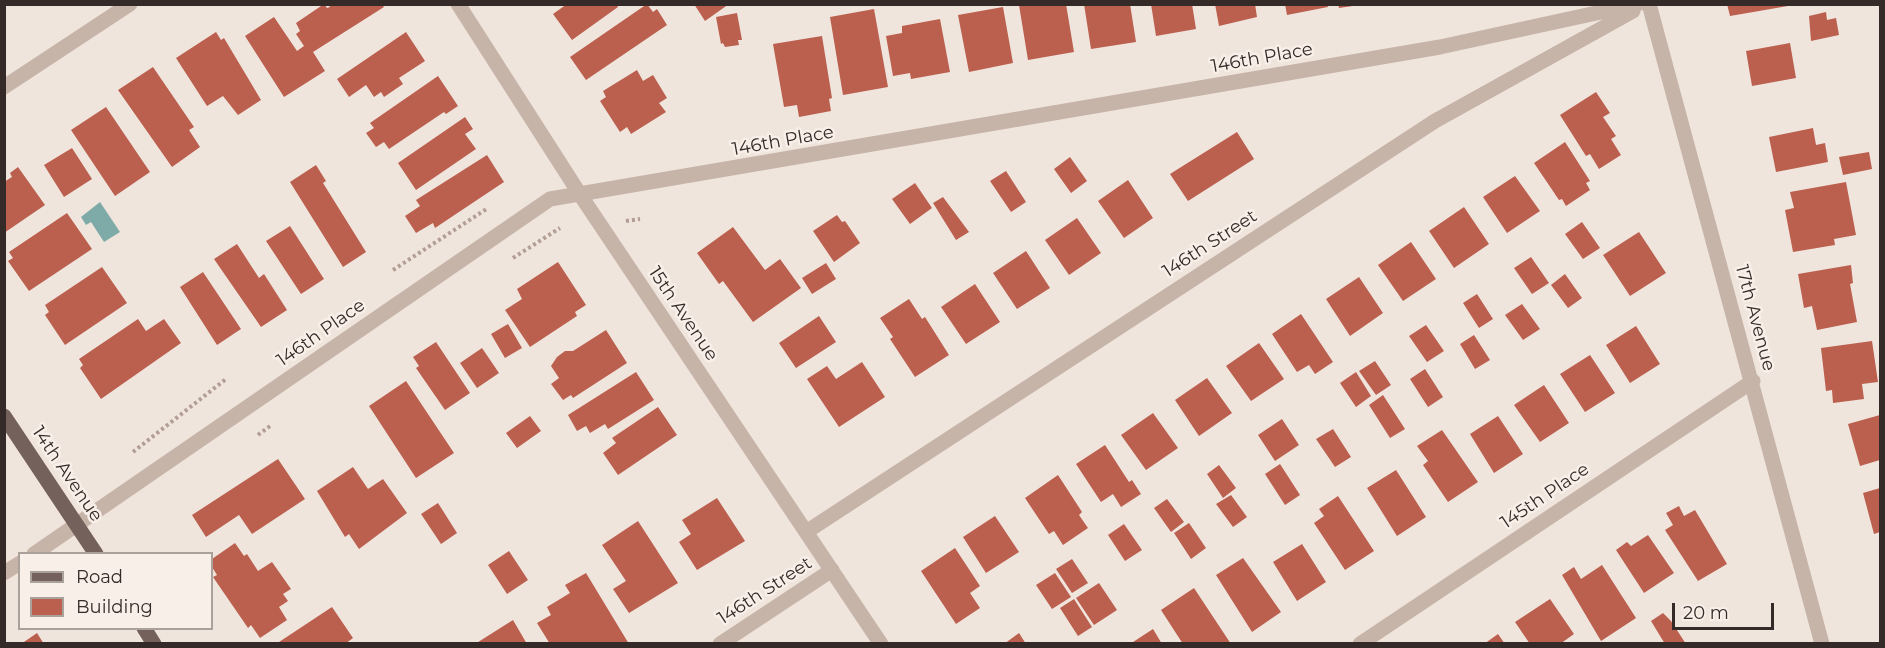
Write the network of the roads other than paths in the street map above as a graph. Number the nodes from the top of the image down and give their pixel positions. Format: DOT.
graph roads {
  1 [pos="130,4"];
  2 [pos="458,4"];
  3 [pos="1638,4"];
  4 [pos="1646,4"];
  5 [pos="4,87"];
  6 [pos="580,196"];
  7 [pos="1753,381"];
  8 [pos="4,416"];
  9 [pos="77,524"];
  10 [pos="806,532"];
  11 [pos="37,552"];
  12 [pos="95,552"];
  13 [pos="18,564"];
  14 [pos="832,570"];
  15 [pos="4,573"];
  16 [pos="145,630"];
  17 [pos="154,644"];
  18 [pos="720,644"];
  19 [pos="881,644"];
  20 [pos="1360,644"];
  21 [pos="1822,644"];
  1 -- 5 [label="street"];
  2 -- 6 [label="street, 15th Avenue"];
  3 -- 6 [label="street, 146th Place"];
  4 -- 7 [label="street, 17th Avenue"];
  4 -- 10 [label="street, 146th Street"];
  6 -- 9 [label="street, 146th Place"];
  6 -- 10 [label="street, 15th Avenue"];
  7 -- 20 [label="street, 145th Place"];
  7 -- 21 [label="street, 17th Avenue"];
  8 -- 9 [label="main road, 14th Avenue"];
  9 -- 11 [label="street, 146th Place"];
  9 -- 12 [label="main road, 14th Avenue"];
  10 -- 14 [label="street, 15th Avenue"];
  13 -- 15 [label="street"];
  14 -- 18 [label="street, 146th Street"];
  14 -- 19 [label="street, 15th Avenue"];
  16 -- 17 [label="main road"];
}
